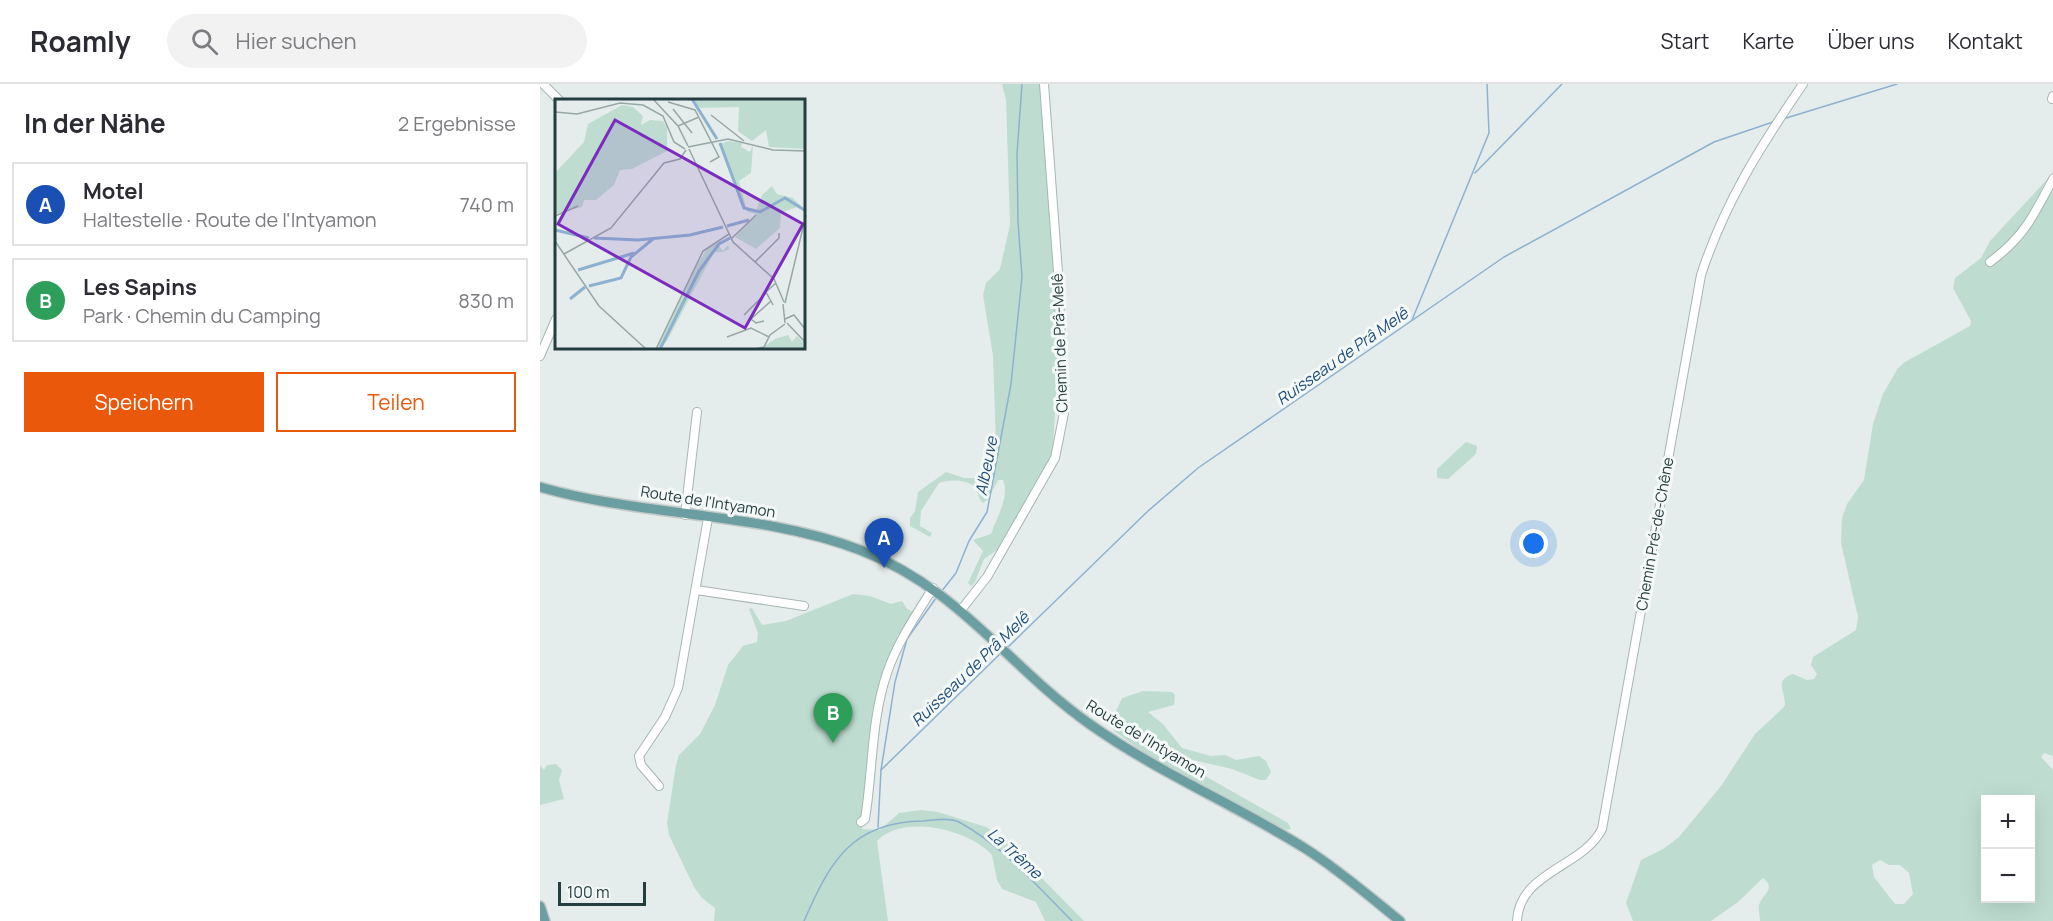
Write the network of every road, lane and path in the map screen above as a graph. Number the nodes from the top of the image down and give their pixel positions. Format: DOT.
graph roads {
  1 [pos="543,84"];
  2 [pos="1044,84"];
  3 [pos="1803,84"];
  4 [pos="558,99"];
  5 [pos="2053,179"];
  6 [pos="1990,262"];
  7 [pos="555,321"];
  8 [pos="540,356"];
  9 [pos="697,412"];
  10 [pos="540,487"];
  11 [pos="685,515"];
  12 [pos="708,518"];
  13 [pos="935,589"];
  14 [pos="696,590"];
  15 [pos="804,606"];
  16 [pos="961,610"];
  17 [pos="659,786"];
  18 [pos="861,822"];
  19 [pos="540,906"];
  20 [pos="545,921"];
  21 [pos="1400,921"];
  22 [pos="1516,921"];
  1 -- 4 [label="street"];
  2 -- 16 [label="street, Chemin de Prâ-Melê"];
  3 -- 22 [label="street, Chemin Pré-de-Chêne"];
  5 -- 6 [label="street"];
  7 -- 8 [label="street"];
  9 -- 11 [label="street"];
  10 -- 11 [label="main road, Route de l'Intyamon"];
  11 -- 12 [label="main road, Route de l'Intyamon"];
  12 -- 13 [label="main road, Route de l'Intyamon"];
  12 -- 14 [label="street"];
  13 -- 16 [label="main road, Route de l'Intyamon"];
  13 -- 18 [label="street"];
  14 -- 15 [label="street"];
  14 -- 17 [label="street"];
  16 -- 21 [label="main road, Route de l'Intyamon"];
  19 -- 20 [label="main road"];
}
